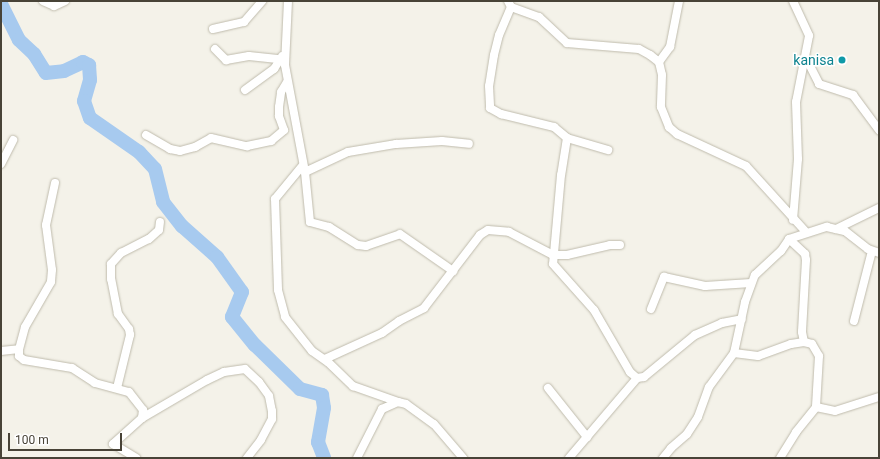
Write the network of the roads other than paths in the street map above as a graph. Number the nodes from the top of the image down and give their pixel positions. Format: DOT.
graph roads {
  1 [pos="43,1"];
  2 [pos="65,1"];
  3 [pos="262,1"];
  4 [pos="288,1"];
  5 [pos="679,1"];
  6 [pos="793,1"];
  7 [pos="509,4"];
  8 [pos="213,29"];
  9 [pos="215,49"];
  10 [pos="283,55"];
  11 [pos="806,58"];
  12 [pos="659,62"];
  13 [pos="287,82"];
  14 [pos="245,90"];
  15 [pos="879,130"];
  16 [pos="146,135"];
  17 [pos="567,138"];
  18 [pos="13,140"];
  19 [pos="469,144"];
  20 [pos="608,150"];
  21 [pos="1,164"];
  22 [pos="304,169"];
  23 [pos="55,183"];
  24 [pos="879,208"];
  25 [pos="793,220"];
  26 [pos="160,222"];
  27 [pos="836,229"];
  28 [pos="806,232"];
  29 [pos="789,239"];
  30 [pos="620,245"];
  31 [pos="875,252"];
  32 [pos="553,255"];
  33 [pos="452,271"];
  34 [pos="751,283"];
  35 [pos="651,309"];
  36 [pos="742,320"];
  37 [pos="854,321"];
  38 [pos="804,342"];
  39 [pos="18,349"];
  40 [pos="1,351"];
  41 [pos="734,353"];
  42 [pos="325,359"];
  43 [pos="637,378"];
  44 [pos="117,388"];
  45 [pos="548,388"];
  46 [pos="879,397"];
  47 [pos="398,402"];
  48 [pos="816,407"];
  49 [pos="142,418"];
  50 [pos="587,437"];
  51 [pos="136,458"];
  52 [pos="247,458"];
  53 [pos="357,458"];
  54 [pos="464,458"];
  55 [pos="570,458"];
  56 [pos="663,458"];
  57 [pos="780,458"];
  1 -- 2 [label="street"];
  3 -- 8 [label="street"];
  4 -- 10 [label="street"];
  5 -- 12 [label="street"];
  6 -- 11 [label="street"];
  7 -- 12 [label="street"];
  7 -- 17 [label="street"];
  9 -- 10 [label="street"];
  10 -- 13 [label="street"];
  10 -- 14 [label="street"];
  11 -- 15 [label="street"];
  11 -- 25 [label="street"];
  12 -- 25 [label="street"];
  13 -- 16 [label="street"];
  13 -- 22 [label="street"];
  17 -- 20 [label="street"];
  17 -- 32 [label="street"];
  18 -- 21 [label="street"];
  19 -- 22 [label="street"];
  22 -- 33 [label="street"];
  22 -- 42 [label="street"];
  23 -- 39 [label="street"];
  24 -- 27 [label="street"];
  25 -- 28 [label="street"];
  26 -- 44 [label="street"];
  27 -- 28 [label="street"];
  27 -- 31 [label="street"];
  28 -- 29 [label="street"];
  29 -- 34 [label="street"];
  29 -- 38 [label="street"];
  30 -- 32 [label="street"];
  31 -- 37 [label="street"];
  32 -- 33 [label="street"];
  32 -- 43 [label="street"];
  33 -- 42 [label="street"];
  34 -- 35 [label="street"];
  34 -- 36 [label="street"];
  36 -- 41 [label="street"];
  36 -- 43 [label="street"];
  38 -- 41 [label="street"];
  38 -- 48 [label="street"];
  39 -- 40 [label="street"];
  39 -- 44 [label="street"];
  41 -- 56 [label="street"];
  42 -- 47 [label="street"];
  43 -- 50 [label="street"];
  44 -- 49 [label="street"];
  45 -- 50 [label="street"];
  46 -- 48 [label="street"];
  47 -- 53 [label="street"];
  47 -- 54 [label="street"];
  48 -- 57 [label="street"];
  49 -- 51 [label="street"];
  49 -- 52 [label="street"];
  50 -- 55 [label="street"];
}
